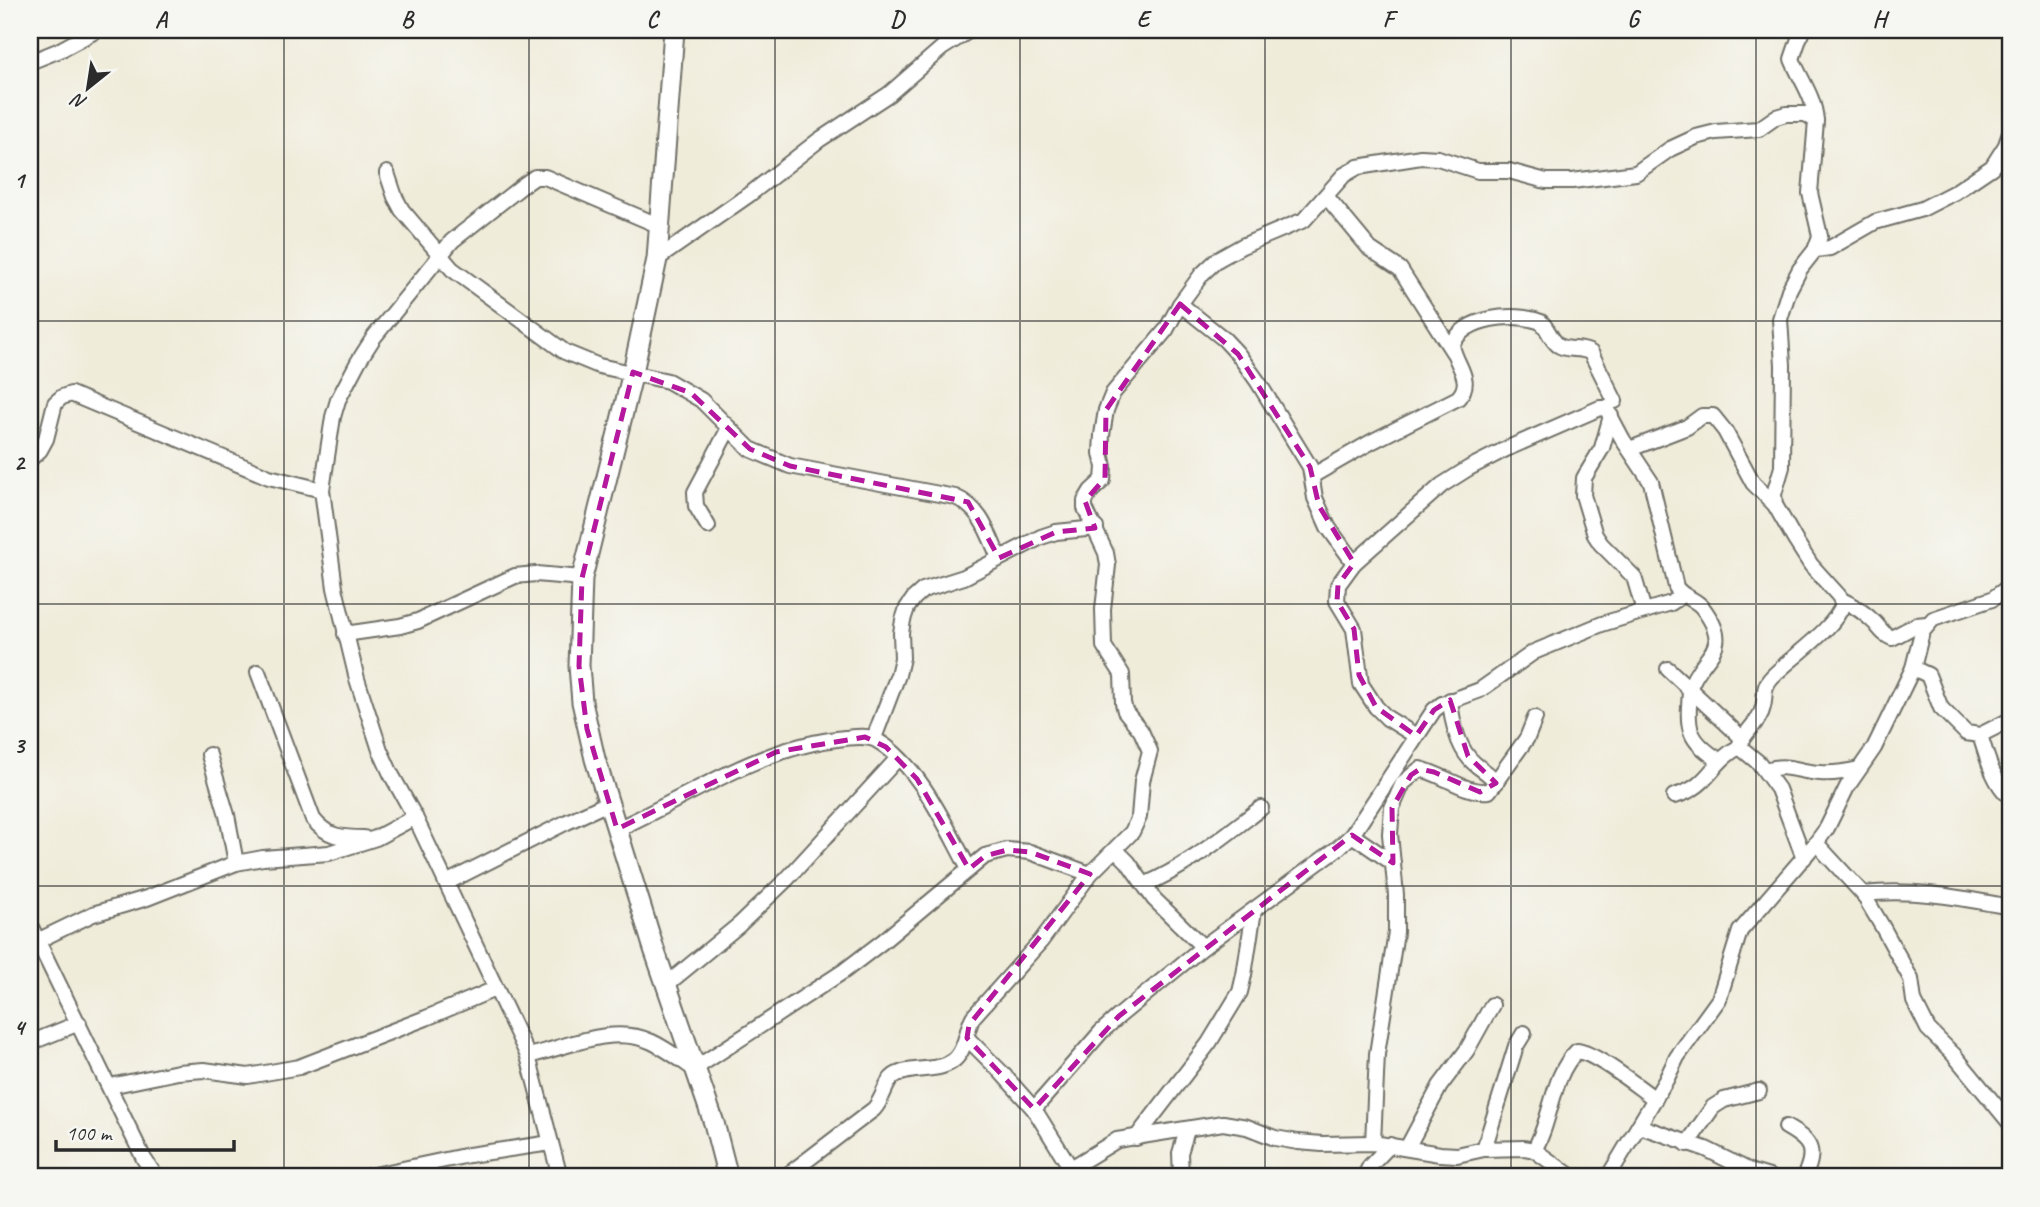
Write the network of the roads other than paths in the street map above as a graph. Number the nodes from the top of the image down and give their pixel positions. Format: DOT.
graph roads {
  1 [pos="97,30"];
  2 [pos="674,30"];
  3 [pos="970,30"];
  4 [pos="1802,30"];
  5 [pos="30,62"];
  6 [pos="1816,121"];
  7 [pos="2010,132"];
  8 [pos="387,173"];
  9 [pos="1326,196"];
  10 [pos="660,226"];
  11 [pos="1815,250"];
  12 [pos="439,255"];
  13 [pos="657,259"];
  14 [pos="1180,303"];
  15 [pos="1454,353"];
  16 [pos="633,372"];
  17 [pos="1615,401"];
  18 [pos="1611,416"];
  19 [pos="729,428"];
  20 [pos="1630,449"];
  21 [pos="30,459"];
  22 [pos="1312,476"];
  23 [pos="322,490"];
  24 [pos="1775,505"];
  25 [pos="708,526"];
  26 [pos="1096,528"];
  27 [pos="999,558"];
  28 [pos="1354,563"];
  29 [pos="582,578"];
  30 [pos="2010,586"];
  31 [pos="1679,593"];
  32 [pos="1842,600"];
  33 [pos="1644,611"];
  34 [pos="1927,624"];
  35 [pos="345,634"];
  36 [pos="1913,668"];
  37 [pos="1668,669"];
  38 [pos="258,672"];
  39 [pos="1689,691"];
  40 [pos="1451,700"];
  41 [pos="1535,718"];
  42 [pos="2010,720"];
  43 [pos="1980,735"];
  44 [pos="1416,736"];
  45 [pos="874,738"];
  46 [pos="1741,742"];
  47 [pos="209,755"];
  48 [pos="898,758"];
  49 [pos="1719,760"];
  50 [pos="1859,769"];
  51 [pos="1765,770"];
  52 [pos="1496,783"];
  53 [pos="1674,796"];
  54 [pos="2010,797"];
  55 [pos="608,803"];
  56 [pos="1261,808"];
  57 [pos="415,817"];
  58 [pos="617,829"];
  59 [pos="1353,835"];
  60 [pos="376,838"];
  61 [pos="1816,843"];
  62 [pos="1116,850"];
  63 [pos="1804,858"];
  64 [pos="236,863"];
  65 [pos="1393,863"];
  66 [pos="969,869"];
  67 [pos="1090,874"];
  68 [pos="446,883"];
  69 [pos="1144,885"];
  70 [pos="1863,894"];
  71 [pos="2010,907"];
  72 [pos="1254,910"];
  73 [pos="30,925"];
  74 [pos="37,941"];
  75 [pos="1203,947"];
  76 [pos="666,985"];
  77 [pos="495,989"];
  78 [pos="1492,1005"];
  79 [pos="79,1023"];
  80 [pos="1524,1033"];
  81 [pos="967,1038"];
  82 [pos="30,1043"];
  83 [pos="528,1056"];
  84 [pos="694,1069"];
  85 [pos="110,1086"];
  86 [pos="1759,1091"];
  87 [pos="1655,1099"];
  88 [pos="1034,1109"];
  89 [pos="2010,1123"];
  90 [pos="1639,1126"];
  91 [pos="1786,1127"];
  92 [pos="1187,1130"];
  93 [pos="1136,1138"];
  94 [pos="551,1143"];
  95 [pos="1373,1143"];
  96 [pos="1391,1144"];
  97 [pos="1687,1144"];
  98 [pos="1407,1148"];
  99 [pos="1484,1149"];
  100 [pos="1534,1150"];
  101 [pos="429,1170"];
  102 [pos="1073,1173"];
  103 [pos="1750,1175"];
  104 [pos="156,1177"];
  105 [pos="365,1177"];
  106 [pos="560,1177"];
  107 [pos="728,1177"];
  108 [pos="785,1177"];
  109 [pos="1181,1177"];
  110 [pos="1364,1177"];
  111 [pos="1572,1177"];
  112 [pos="1608,1177"];
  113 [pos="1769,1177"];
  114 [pos="1804,1177"];
  1 -- 5 [label="street"];
  2 -- 10 [label="street"];
  3 -- 13 [label="street"];
  4 -- 6 [label="street"];
  6 -- 9 [label="street"];
  6 -- 11 [label="street"];
  7 -- 11 [label="street"];
  8 -- 12 [label="street"];
  9 -- 14 [label="street"];
  9 -- 15 [label="street"];
  10 -- 12 [label="street"];
  10 -- 13 [label="street"];
  11 -- 24 [label="street"];
  12 -- 16 [label="street"];
  12 -- 23 [label="street"];
  13 -- 16 [label="street"];
  14 -- 22 [label="street"];
  14 -- 26 [label="street"];
  15 -- 17 [label="street"];
  15 -- 22 [label="street"];
  16 -- 19 [label="street"];
  16 -- 29 [label="street"];
  18 -- 20 [label="street"];
  18 -- 28 [label="street"];
  18 -- 33 [label="street"];
  19 -- 25 [label="street"];
  19 -- 27 [label="street"];
  20 -- 24 [label="street"];
  20 -- 31 [label="street"];
  21 -- 23 [label="street"];
  22 -- 28 [label="street"];
  23 -- 35 [label="street"];
  24 -- 32 [label="street"];
  26 -- 27 [label="street"];
  26 -- 62 [label="street"];
  27 -- 45 [label="street"];
  28 -- 44 [label="street"];
  29 -- 35 [label="street"];
  29 -- 55 [label="street"];
  30 -- 34 [label="street"];
  31 -- 33 [label="street"];
  31 -- 39 [label="street"];
  32 -- 34 [label="street"];
  32 -- 46 [label="street"];
  33 -- 40 [label="street"];
  34 -- 36 [label="street"];
  35 -- 57 [label="street"];
  36 -- 43 [label="street"];
  36 -- 50 [label="street"];
  37 -- 39 [label="street"];
  38 -- 60 [label="street"];
  39 -- 46 [label="street"];
  39 -- 49 [label="street"];
  40 -- 44 [label="street"];
  40 -- 52 [label="street"];
  41 -- 52 [label="street"];
  42 -- 43 [label="street"];
  43 -- 54 [label="street"];
  44 -- 59 [label="street"];
  45 -- 48 [label="street"];
  45 -- 58 [label="street"];
  46 -- 49 [label="street"];
  46 -- 51 [label="street"];
  47 -- 64 [label="street"];
  48 -- 66 [label="street"];
  48 -- 76 [label="street"];
  49 -- 53 [label="street"];
  50 -- 51 [label="street"];
  50 -- 61 [label="street"];
  51 -- 63 [label="street"];
  52 -- 65 [label="street"];
  55 -- 58 [label="street"];
  55 -- 68 [label="street"];
  56 -- 69 [label="street"];
  57 -- 60 [label="street"];
  57 -- 68 [label="street"];
  58 -- 76 [label="street"];
  59 -- 65 [label="street"];
  59 -- 72 [label="street"];
  60 -- 64 [label="street"];
  61 -- 63 [label="street"];
  61 -- 70 [label="street"];
  62 -- 67 [label="street"];
  62 -- 69 [label="street"];
  63 -- 87 [label="street"];
  64 -- 74 [label="street"];
  65 -- 95 [label="street"];
  66 -- 67 [label="street"];
  66 -- 84 [label="street"];
  67 -- 81 [label="street"];
  68 -- 77 [label="street"];
  69 -- 75 [label="street"];
  70 -- 71 [label="street"];
  70 -- 89 [label="street"];
  72 -- 75 [label="street"];
  72 -- 93 [label="street"];
  73 -- 74 [label="street"];
  74 -- 79 [label="street"];
  75 -- 88 [label="street"];
  76 -- 84 [label="street"];
  77 -- 83 [label="street"];
  77 -- 85 [label="street"];
  78 -- 98 [label="street"];
  79 -- 82 [label="street"];
  79 -- 85 [label="street"];
  80 -- 99 [label="street"];
  81 -- 88 [label="street"];
  81 -- 108 [label="street"];
  83 -- 84 [label="street"];
  83 -- 94 [label="street"];
  84 -- 107 [label="street"];
  85 -- 104 [label="street"];
  86 -- 97 [label="street"];
  87 -- 90 [label="street"];
  87 -- 100 [label="street"];
  88 -- 102 [label="street"];
  90 -- 97 [label="street"];
  90 -- 112 [label="street"];
  91 -- 114 [label="street"];
  92 -- 93 [label="street"];
  92 -- 95 [label="street"];
  92 -- 109 [label="street"];
  93 -- 102 [label="street"];
  94 -- 101 [label="street"];
  94 -- 106 [label="street"];
  95 -- 96 [label="street"];
  96 -- 98 [label="street"];
  96 -- 110 [label="street"];
  97 -- 103 [label="street"];
  98 -- 99 [label="street"];
  99 -- 100 [label="street"];
  100 -- 111 [label="street"];
  101 -- 105 [label="street"];
  103 -- 113 [label="street"];
}
